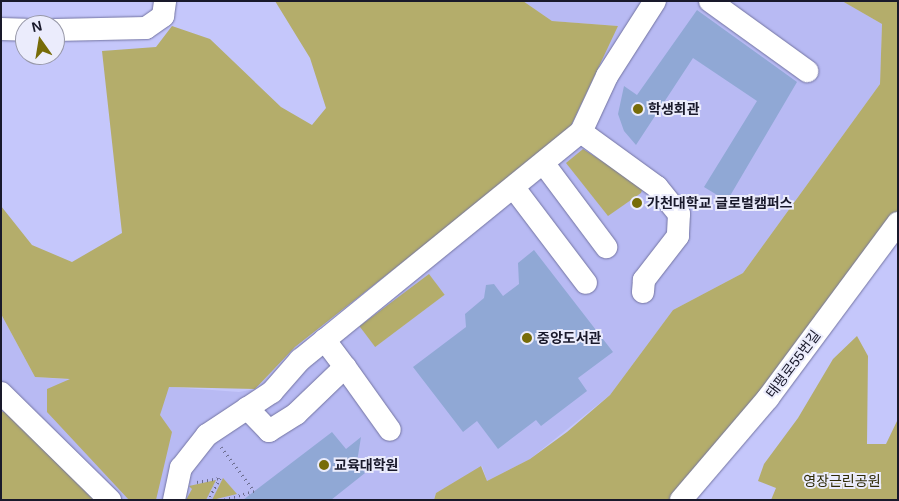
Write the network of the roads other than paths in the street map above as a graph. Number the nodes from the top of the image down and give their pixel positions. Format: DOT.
graph roads {
  1 [pos="165,1"];
  2 [pos="710,1"];
  3 [pos="649,4"];
  4 [pos="1,29"];
  5 [pos="15,30"];
  6 [pos="65,30"];
  7 [pos="807,71"];
  8 [pos="581,132"];
  9 [pos="544,164"];
  10 [pos="514,188"];
  11 [pos="898,223"];
  12 [pos="606,246"];
  13 [pos="586,283"];
  14 [pos="643,292"];
  15 [pos="325,340"];
  16 [pos="345,367"];
  17 [pos="1,393"];
  18 [pos="247,408"];
  19 [pos="390,430"];
  20 [pos="180,492"];
  21 [pos="110,500"];
  22 [pos="681,500"];
  1 -- 6 [label="street"];
  2 -- 7 [label="street"];
  3 -- 8 [label="street"];
  4 -- 5 [label="street"];
  8 -- 9 [label="street"];
  8 -- 14 [label="street"];
  9 -- 10 [label="street"];
  9 -- 12 [label="street"];
  10 -- 13 [label="street"];
  10 -- 15 [label="street"];
  11 -- 22 [label="street, 태평로55번길"];
  15 -- 16 [label="street"];
  15 -- 18 [label="street"];
  16 -- 18 [label="street"];
  16 -- 19 [label="street"];
  17 -- 21 [label="street"];
  18 -- 20 [label="street"];
}
